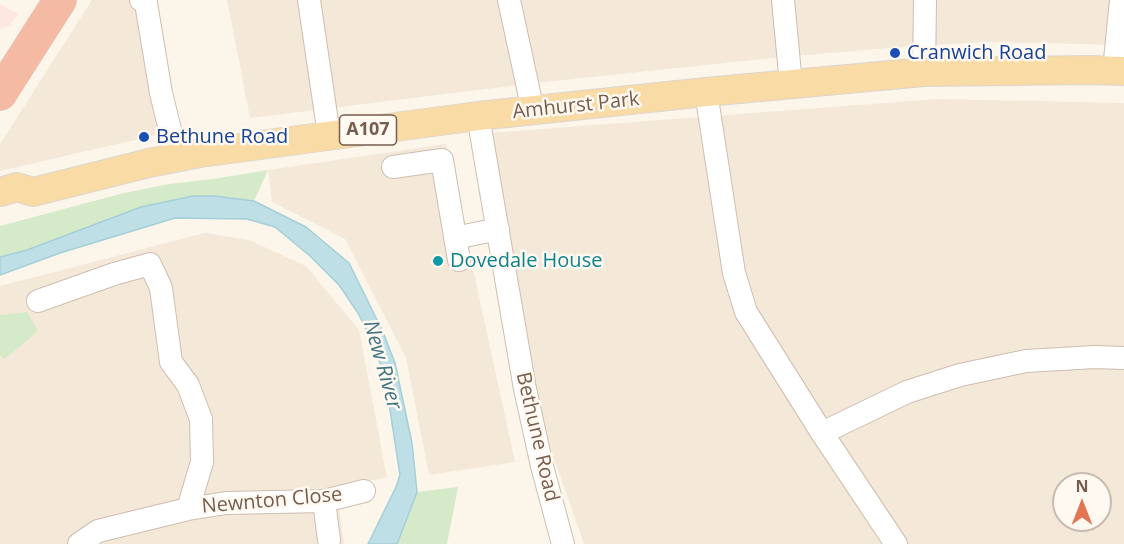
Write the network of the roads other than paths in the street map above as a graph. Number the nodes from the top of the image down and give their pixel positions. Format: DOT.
graph roads {
  1 [pos="60,0"];
  2 [pos="141,0"];
  3 [pos="309,0"];
  4 [pos="509,0"];
  5 [pos="783,0"];
  6 [pos="926,0"];
  7 [pos="1121,0"];
  8 [pos="1119,71"];
  9 [pos="924,72"];
  10 [pos="4,80"];
  11 [pos="791,84"];
  12 [pos="706,92"];
  13 [pos="534,111"];
  14 [pos="478,116"];
  15 [pos="329,135"];
  16 [pos="177,158"];
  17 [pos="393,167"];
  18 [pos="0,192"];
  19 [pos="33,192"];
  20 [pos="0,212"];
  21 [pos="498,229"];
  22 [pos="38,301"];
  23 [pos="1124,358"];
  24 [pos="822,433"];
  25 [pos="364,491"];
  26 [pos="324,501"];
  27 [pos="188,509"];
  28 [pos="329,540"];
  29 [pos="79,544"];
  30 [pos="563,544"];
  31 [pos="896,544"];
  1 -- 10 [label="highway"];
  2 -- 16 [label="street"];
  3 -- 15 [label="street"];
  4 -- 13 [label="street"];
  5 -- 11 [label="street"];
  6 -- 9 [label="street"];
  7 -- 8 [label="street"];
  8 -- 9 [label="main road, Amhurst Park / A107"];
  9 -- 11 [label="main road, Amhurst Park / A107"];
  11 -- 12 [label="main road, Amhurst Park / A107"];
  12 -- 13 [label="main road, Amhurst Park / A107"];
  12 -- 24 [label="street"];
  13 -- 14 [label="main road, Amhurst Park / A107"];
  14 -- 15 [label="main road, Amhurst Park / A107"];
  14 -- 21 [label="street, Bethune Road"];
  15 -- 16 [label="main road, Amhurst Park / A107"];
  16 -- 19 [label="main road, Amhurst Park / A107"];
  17 -- 21 [label="street"];
  18 -- 19 [label="main road, Amhurst Park / A107"];
  19 -- 20 [label="main road, Amhurst Park / A107"];
  21 -- 30 [label="street, Bethune Road"];
  22 -- 27 [label="street"];
  23 -- 24 [label="street"];
  24 -- 31 [label="street"];
  25 -- 26 [label="street, Newnton Close"];
  26 -- 27 [label="street, Newnton Close"];
  26 -- 28 [label="street"];
  27 -- 29 [label="street, Newnton Close"];
}
